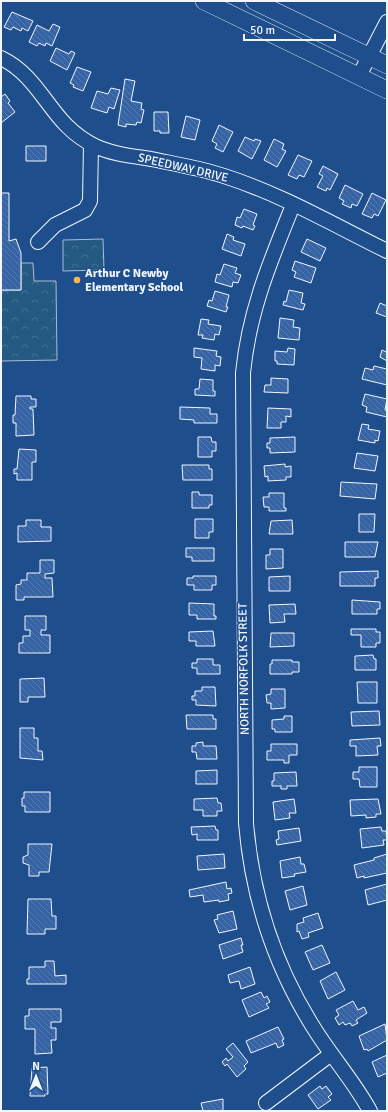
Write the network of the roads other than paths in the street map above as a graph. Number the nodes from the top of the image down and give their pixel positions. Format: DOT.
graph roads {
  1 [pos="204,1"];
  2 [pos="254,1"];
  3 [pos="386,27"];
  4 [pos="370,57"];
  5 [pos="1,58"];
  6 [pos="387,65"];
  7 [pos="359,76"];
  8 [pos="387,90"];
  9 [pos="91,144"];
  10 [pos="293,205"];
  11 [pos="38,242"];
  12 [pos="387,251"];
  13 [pos="332,1054"];
  14 [pos="266,1103"];
  15 [pos="370,1111"];
  1 -- 7 [label="main road"];
  2 -- 4 [label="main road"];
  3 -- 4 [label="street"];
  4 -- 6 [label="main road"];
  4 -- 7 [label="street"];
  5 -- 9 [label="street, SPEEDWAY DRIVE"];
  7 -- 8 [label="main road"];
  9 -- 10 [label="street, SPEEDWAY DRIVE"];
  9 -- 11 [label="street"];
  10 -- 12 [label="street, SPEEDWAY DRIVE"];
  10 -- 13 [label="street, NORTH NORFOLK STREET"];
  13 -- 14 [label="street"];
  13 -- 15 [label="street, NORTH NORFOLK STREET"];
}
